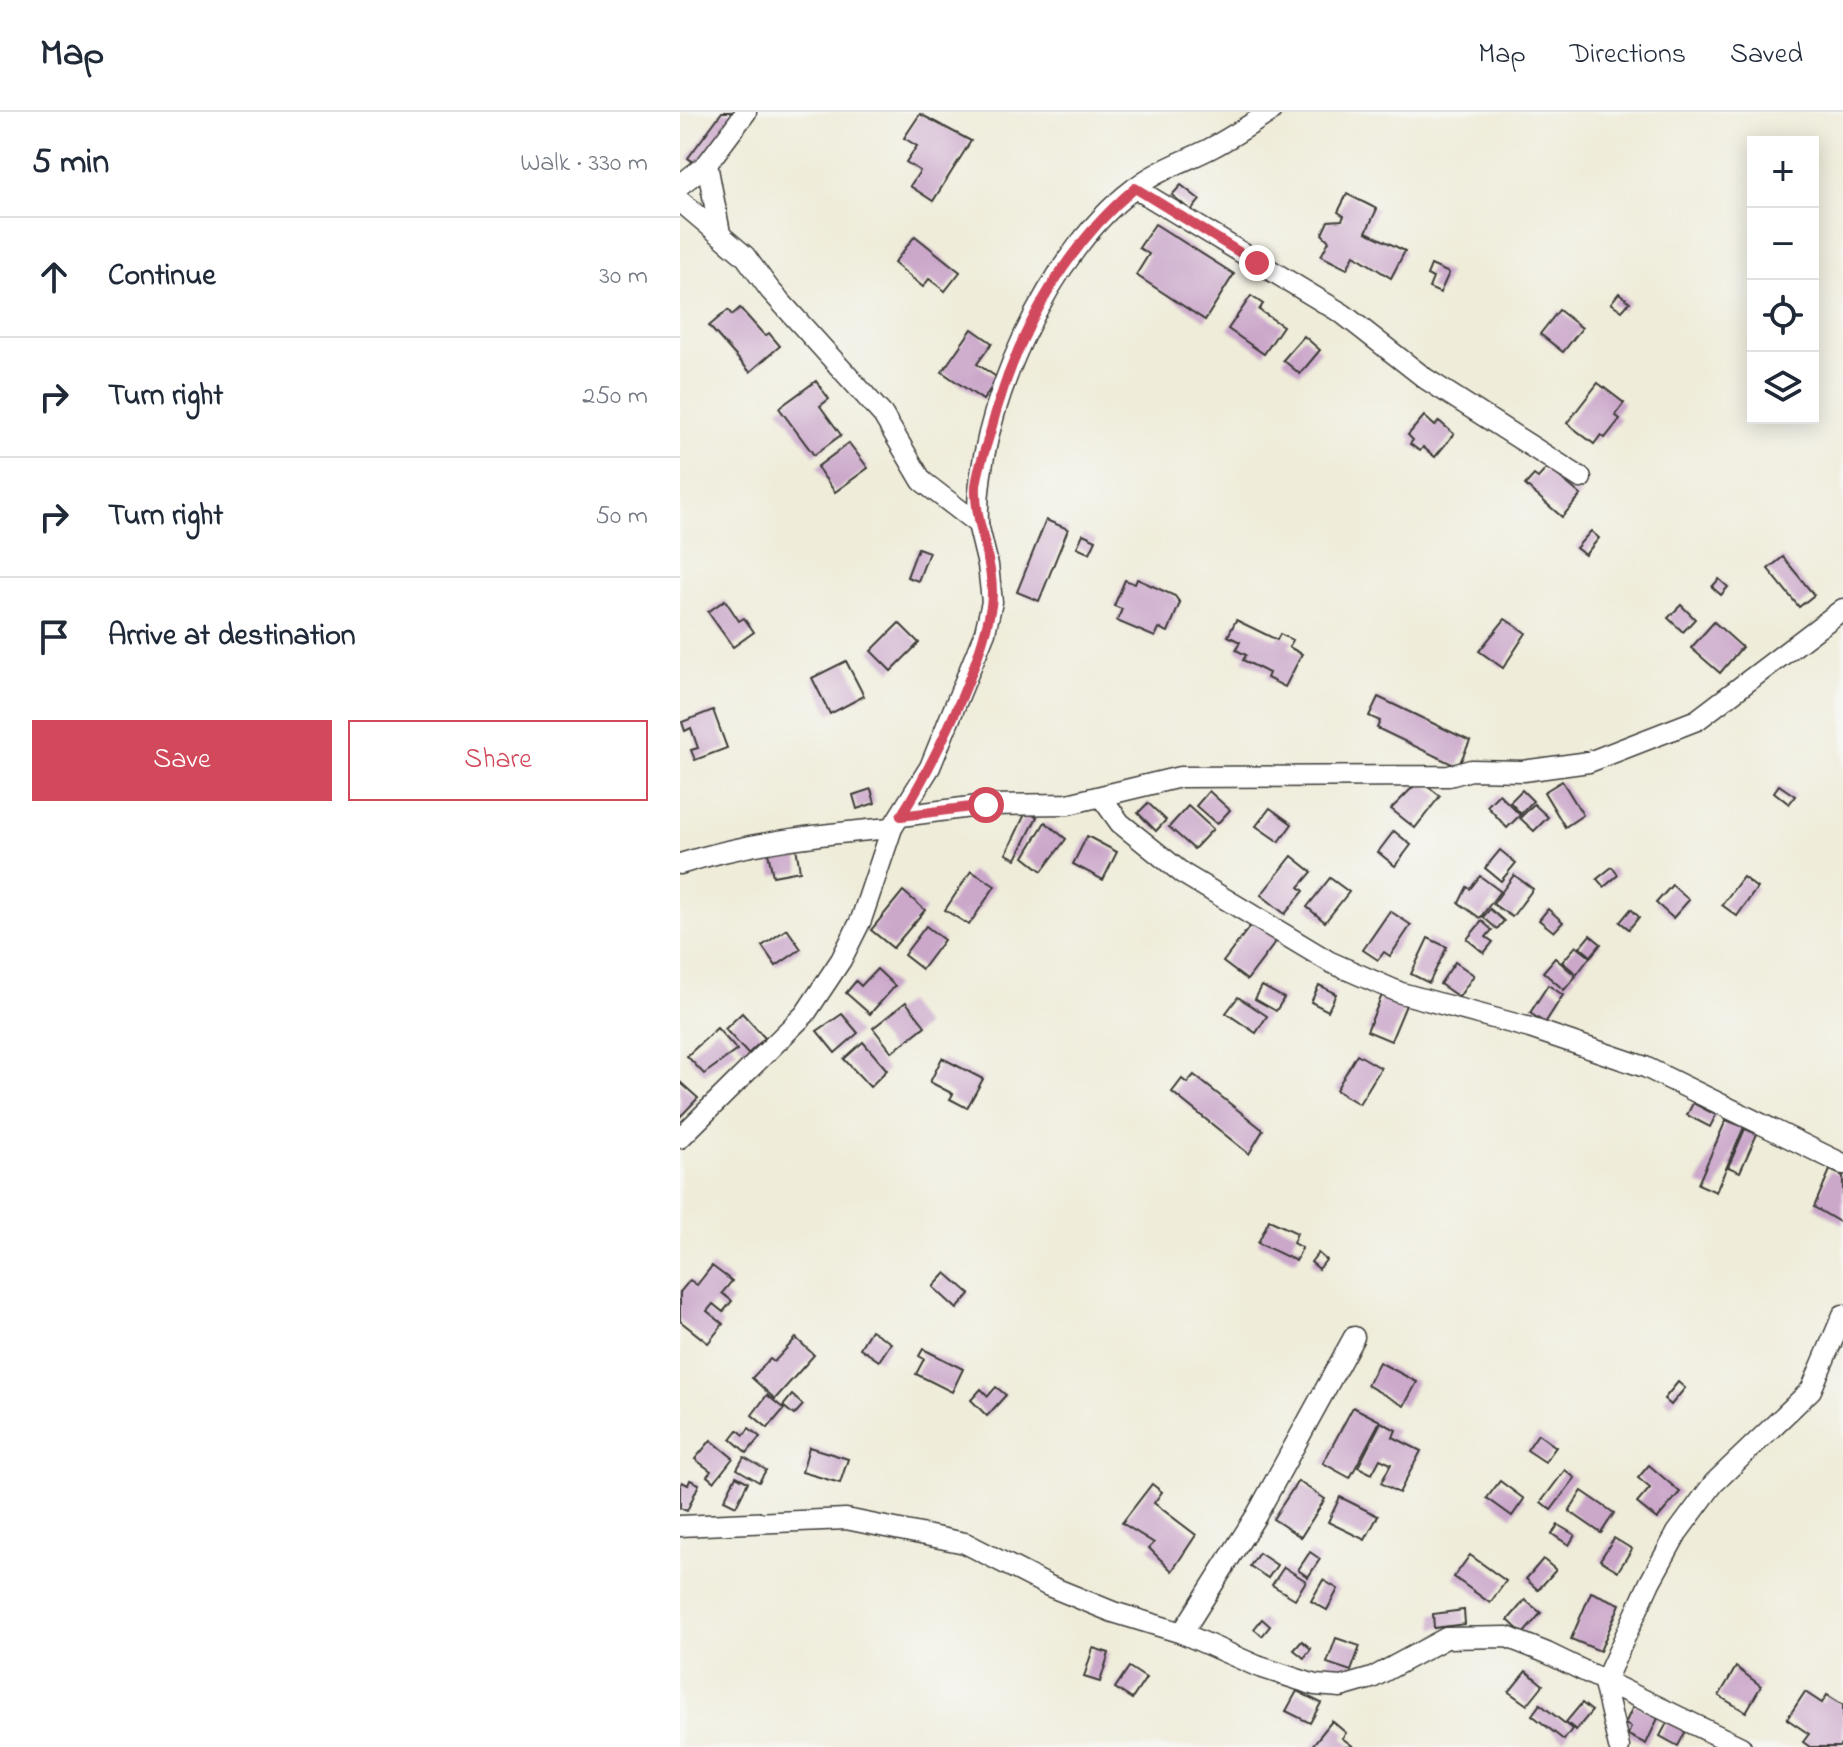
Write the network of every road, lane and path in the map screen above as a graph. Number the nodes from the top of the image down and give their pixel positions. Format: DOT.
graph roads {
  1 [pos="746,112"];
  2 [pos="1270,112"];
  3 [pos="707,164"];
  4 [pos="680,185"];
  5 [pos="1135,188"];
  6 [pos="680,201"];
  7 [pos="720,233"];
  8 [pos="1581,478"];
  9 [pos="978,524"];
  10 [pos="1843,609"];
  11 [pos="1102,798"];
  12 [pos="897,822"];
  13 [pos="680,864"];
  14 [pos="680,1138"];
  15 [pos="1843,1164"];
  16 [pos="1843,1315"];
  17 [pos="1354,1337"];
  18 [pos="680,1526"];
  19 [pos="1182,1633"];
  20 [pos="1604,1683"];
  21 [pos="1619,1747"];
  22 [pos="1741,1747"];
  1 -- 3 [label="street"];
  2 -- 5 [label="street"];
  3 -- 4 [label="street"];
  3 -- 7 [label="street"];
  5 -- 8 [label="street"];
  5 -- 9 [label="street"];
  6 -- 7 [label="street"];
  7 -- 9 [label="street"];
  9 -- 12 [label="street"];
  10 -- 11 [label="street"];
  11 -- 12 [label="street"];
  11 -- 15 [label="street"];
  12 -- 13 [label="street"];
  12 -- 14 [label="street"];
  16 -- 20 [label="street"];
  17 -- 19 [label="street"];
  18 -- 19 [label="street"];
  19 -- 20 [label="street"];
  20 -- 21 [label="street"];
  20 -- 22 [label="street"];
}
